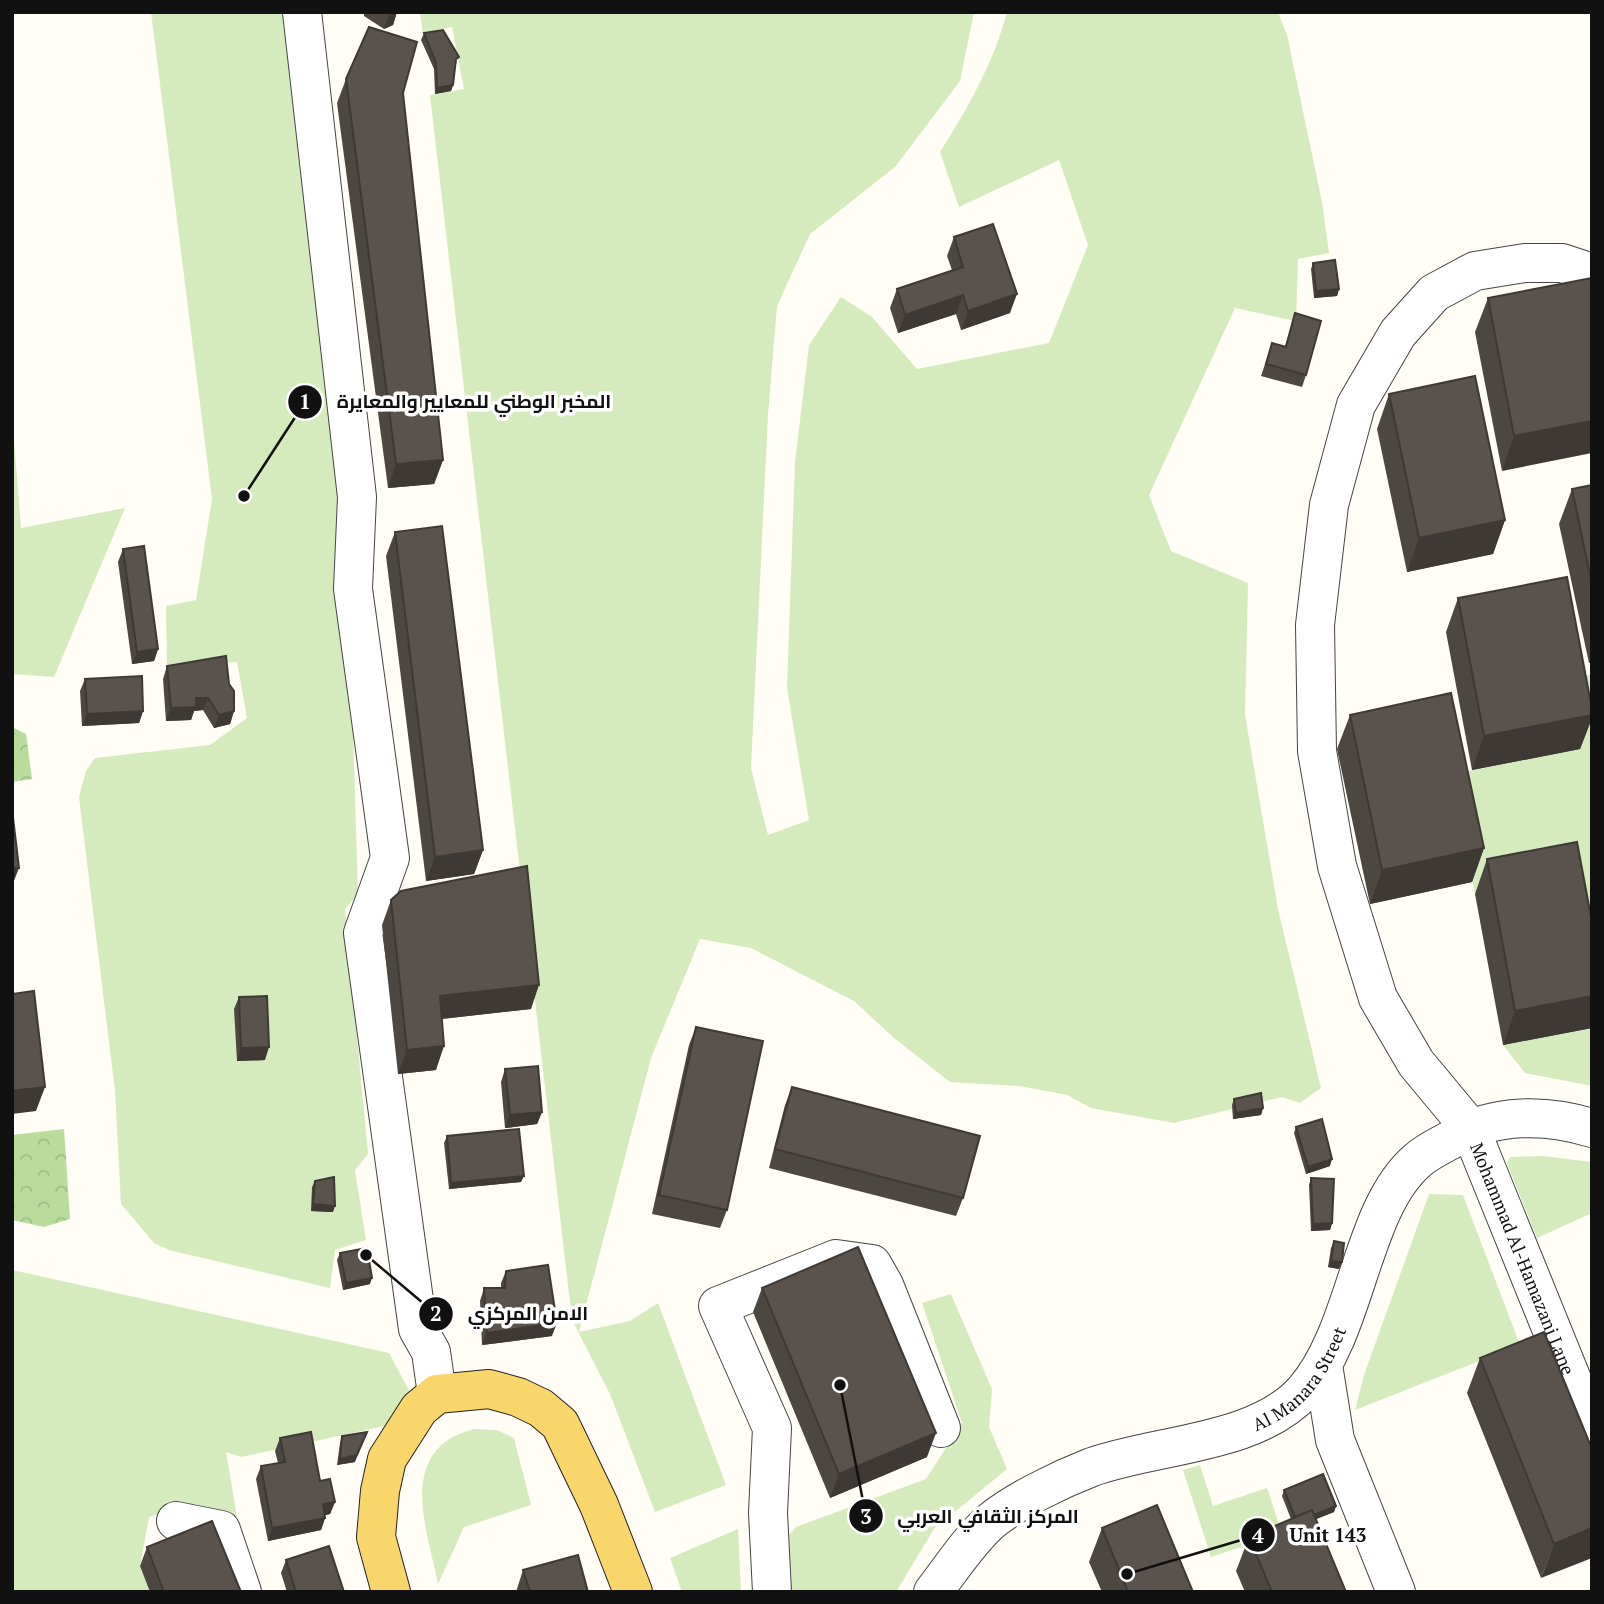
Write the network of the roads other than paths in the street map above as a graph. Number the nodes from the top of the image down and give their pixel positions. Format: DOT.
graph roads {
  1 [pos="302,12"];
  2 [pos="1592,274"];
  3 [pos="1470,1128"];
  4 [pos="1592,1128"];
  5 [pos="1323,1365"];
  6 [pos="437,1394"];
  7 [pos="1262,1420"];
  8 [pos="941,1428"];
  9 [pos="1592,1429"];
  10 [pos="1344,1464"];
  11 [pos="176,1521"];
  12 [pos="242,1592"];
  13 [pos="391,1592"];
  14 [pos="633,1592"];
  15 [pos="772,1592"];
  16 [pos="933,1592"];
  17 [pos="1396,1592"];
  1 -- 6 [label="street"];
  2 -- 3 [label="street, Mohammad Al-Hamazani Lane"];
  3 -- 4 [label="street, Al Manara Street"];
  3 -- 5 [label="street, Al Manara Street"];
  3 -- 9 [label="street, Mohammad Al-Hamazani Lane"];
  5 -- 7 [label="street, Al Manara Street"];
  5 -- 10 [label="street"];
  6 -- 13 [label="main road"];
  6 -- 14 [label="main road"];
  7 -- 10 [label="street"];
  7 -- 16 [label="street, Al Manara Street"];
  8 -- 15 [label="street"];
  10 -- 17 [label="street"];
  11 -- 12 [label="street"];
}
